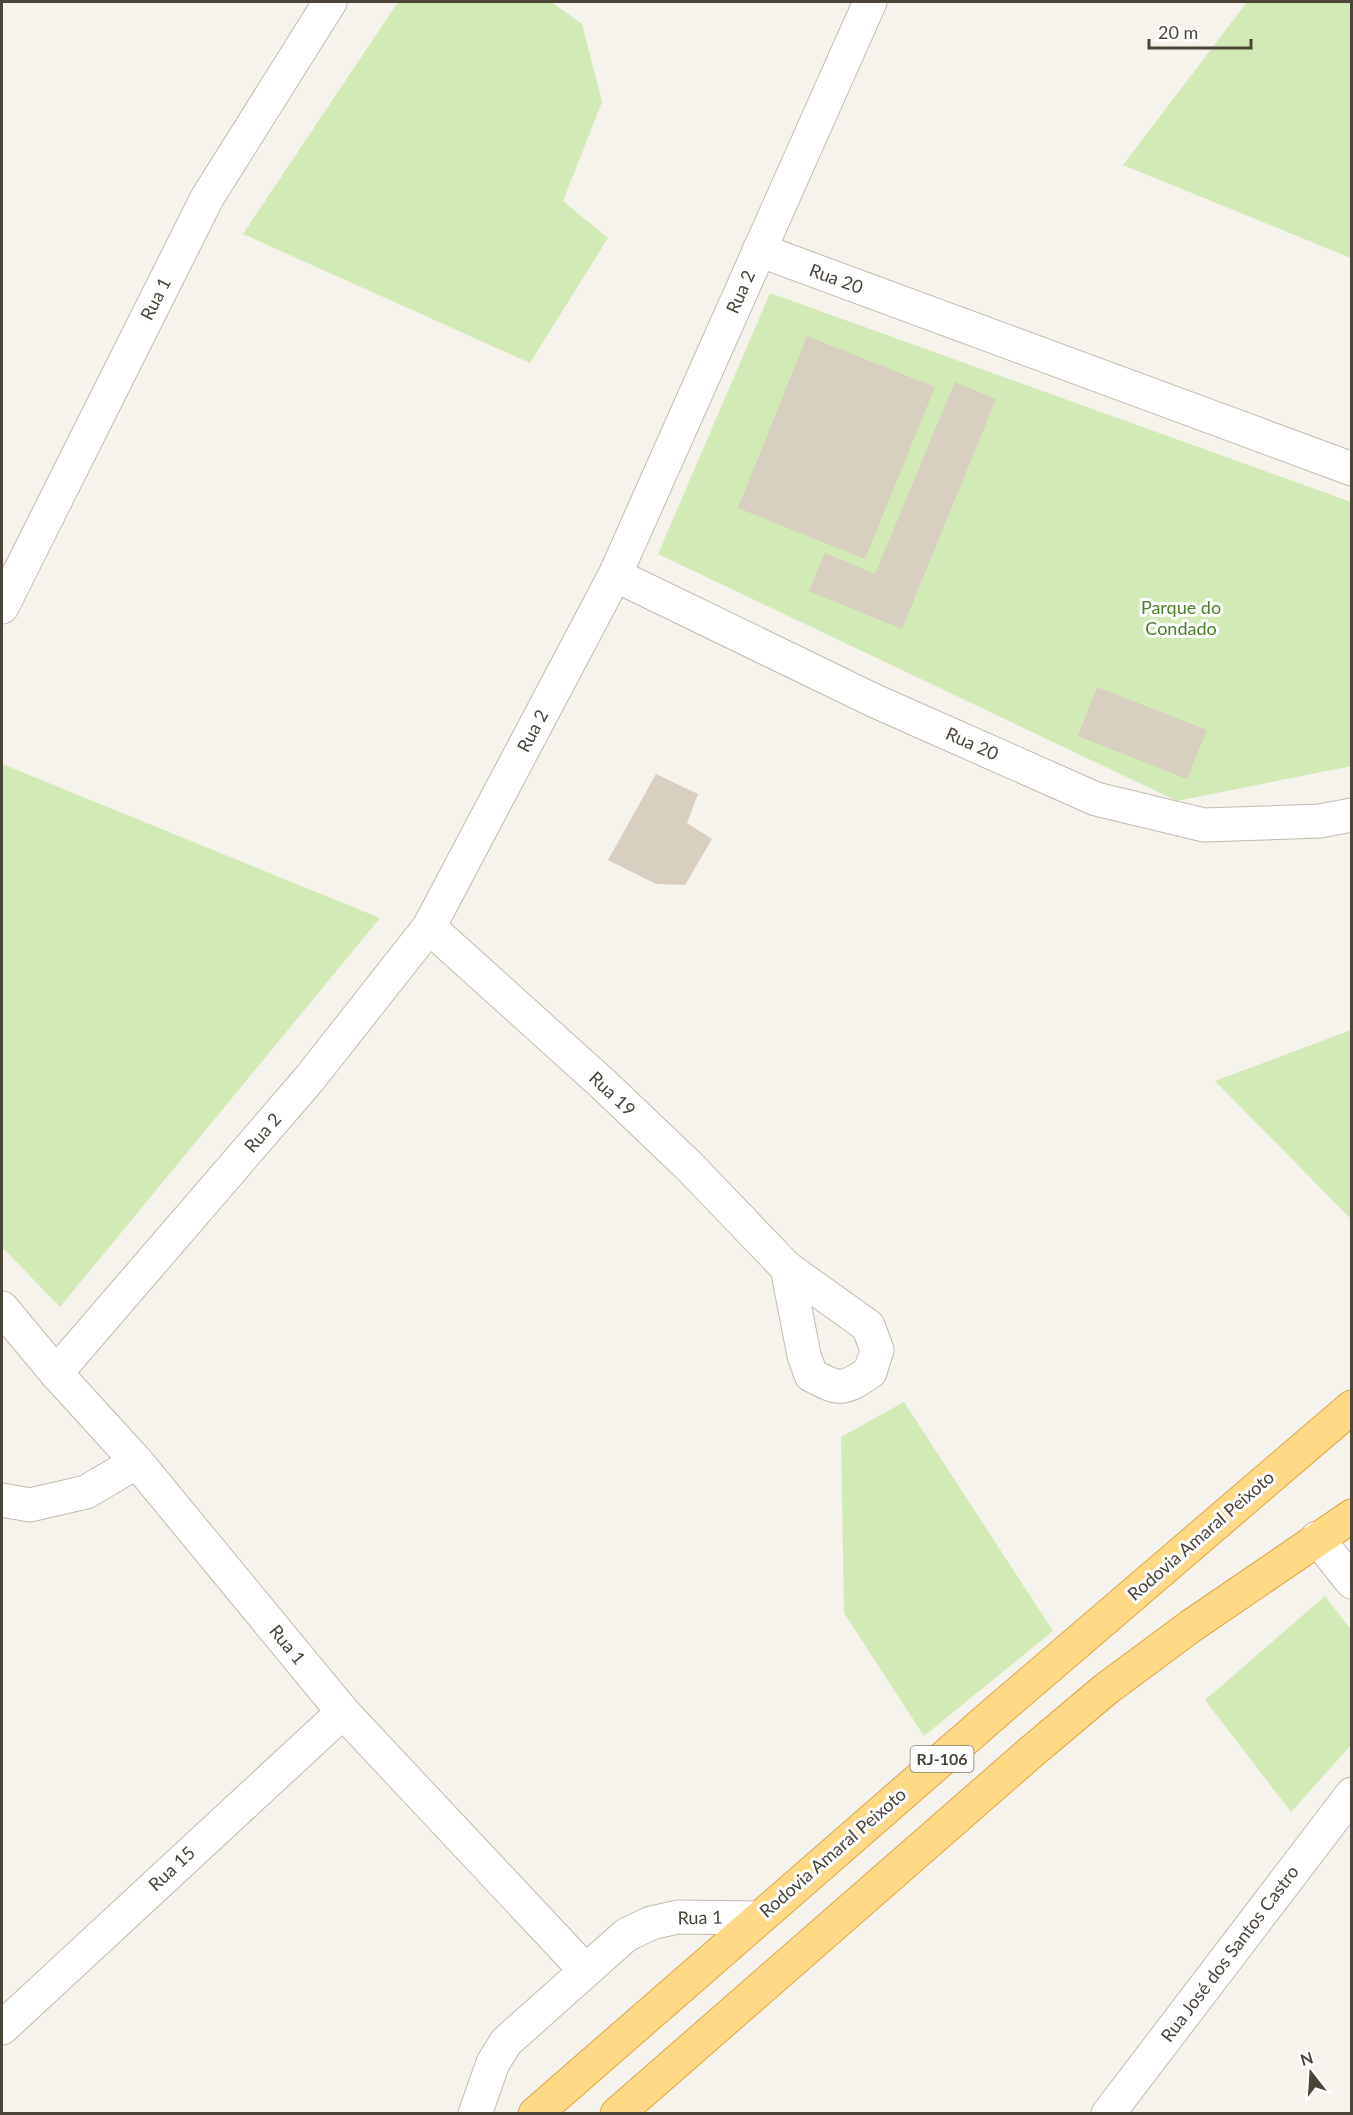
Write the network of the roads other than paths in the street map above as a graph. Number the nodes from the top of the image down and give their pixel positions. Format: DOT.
graph roads {
  1 [pos="330,2"];
  2 [pos="870,2"];
  3 [pos="759,250"];
  4 [pos="1352,469"];
  5 [pos="615,575"];
  6 [pos="2,607"];
  7 [pos="1352,815"];
  8 [pos="429,927"];
  9 [pos="787,1268"];
  10 [pos="2,1308"];
  11 [pos="56,1373"];
  12 [pos="1352,1407"];
  13 [pos="137,1462"];
  14 [pos="2,1500"];
  15 [pos="1352,1516"];
  16 [pos="1317,1539"];
  17 [pos="1352,1582"];
  18 [pos="343,1712"];
  19 [pos="1352,1794"];
  20 [pos="759,1918"];
  21 [pos="585,1970"];
  22 [pos="2,2028"];
  23 [pos="475,2114"];
  24 [pos="535,2114"];
  25 [pos="617,2114"];
  26 [pos="1108,2114"];
  1 -- 6 [label="street, Rua 1"];
  2 -- 3 [label="street, Rua 2"];
  3 -- 4 [label="street, Rua 20"];
  3 -- 5 [label="street, Rua 2"];
  5 -- 7 [label="street, Rua 20"];
  5 -- 8 [label="street, Rua 2"];
  8 -- 9 [label="street, Rua 19"];
  8 -- 11 [label="street, Rua 2"];
  10 -- 11 [label="street, Rua 1"];
  11 -- 13 [label="street, Rua 1"];
  12 -- 20 [label="highway, Rodovia Amaral Peixoto / RJ-106"];
  13 -- 14 [label="street"];
  13 -- 18 [label="street, Rua 1"];
  15 -- 16 [label="highway, RJ-106"];
  16 -- 17 [label="street"];
  16 -- 25 [label="highway, RJ-106"];
  18 -- 21 [label="street, Rua 1"];
  18 -- 22 [label="street, Rua 15"];
  19 -- 26 [label="street, Rua José dos Santos Castro"];
  20 -- 21 [label="street, Rua 1"];
  20 -- 24 [label="highway, Rodovia Amaral Peixoto / RJ-106"];
  21 -- 23 [label="street, Rua 1"];
}
